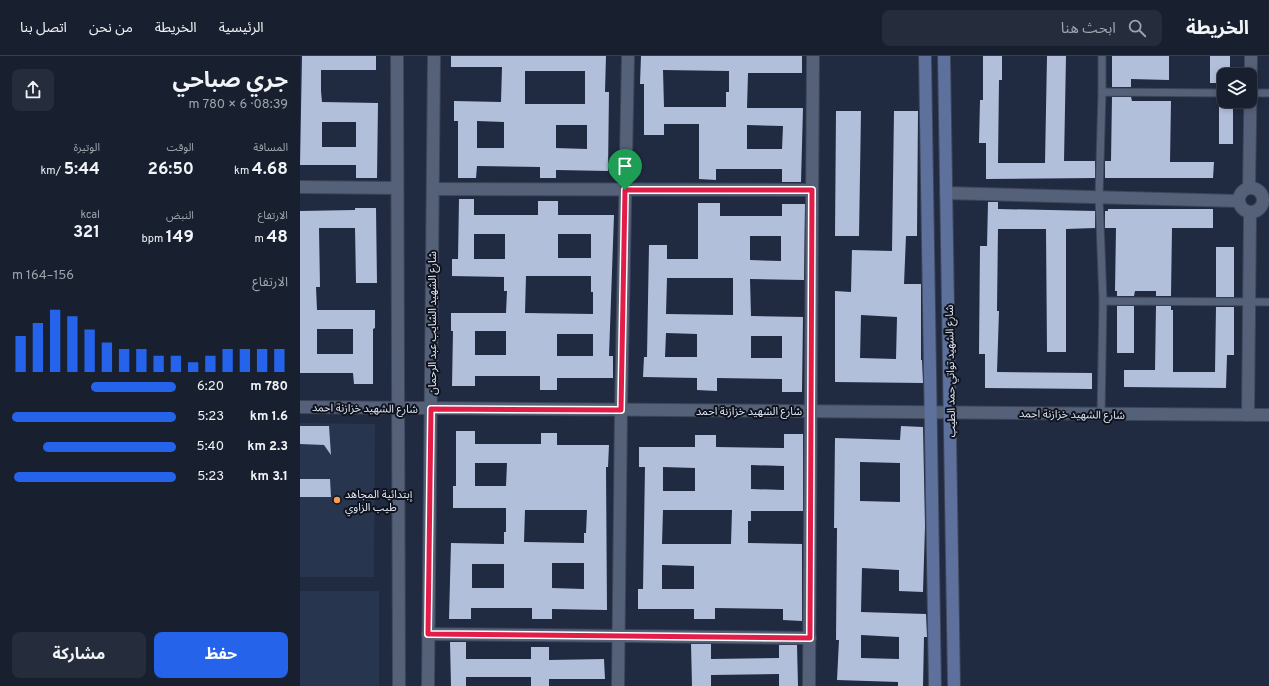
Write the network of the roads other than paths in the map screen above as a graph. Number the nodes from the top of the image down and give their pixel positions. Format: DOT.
graph roads {
  1 [pos="397,56"];
  2 [pos="434,56"];
  3 [pos="628,56"];
  4 [pos="813,56"];
  5 [pos="925,56"];
  6 [pos="944,56"];
  7 [pos="1102,56"];
  8 [pos="1251,56"];
  9 [pos="1251,68"];
  10 [pos="1102,92"];
  11 [pos="1217,93"];
  12 [pos="1257,93"];
  13 [pos="1269,93"];
  14 [pos="1250,108"];
  15 [pos="300,187"];
  16 [pos="397,188"];
  17 [pos="1249,188"];
  18 [pos="433,189"];
  19 [pos="625,190"];
  20 [pos="812,190"];
  21 [pos="946,194"];
  22 [pos="1099,197"];
  23 [pos="1238,200"];
  24 [pos="1266,200"];
  25 [pos="1250,213"];
  26 [pos="1103,301"];
  27 [pos="1249,302"];
  28 [pos="1269,302"];
  29 [pos="300,407"];
  30 [pos="398,409"];
  31 [pos="431,409"];
  32 [pos="621,410"];
  33 [pos="812,411"];
  34 [pos="929,412"];
  35 [pos="951,412"];
  36 [pos="1101,414"];
  37 [pos="1248,415"];
  38 [pos="1269,416"];
  39 [pos="428,634"];
  40 [pos="619,636"];
  41 [pos="810,638"];
  42 [pos="399,686"];
  43 [pos="428,686"];
  44 [pos="618,686"];
  45 [pos="809,686"];
  46 [pos="935,686"];
  47 [pos="954,686"];
  1 -- 16 [label="street"];
  2 -- 18 [label="street, شارع الشهيد الشايب عبد الرحمان"];
  3 -- 19 [label="street"];
  4 -- 20 [label="street"];
  5 -- 34 [label="street, شارع الشهيد تواتي حمد الطيب"];
  6 -- 21 [label="street, شارع الشهيد تواتي حمد الطيب"];
  7 -- 10 [label="lane"];
  8 -- 9 [label="street"];
  10 -- 11 [label="lane"];
  10 -- 22 [label="lane"];
  12 -- 13 [label="lane"];
  14 -- 17 [label="street"];
  15 -- 16 [label="street"];
  16 -- 30 [label="street"];
  17 -- 23 [label="street"];
  17 -- 24 [label="street"];
  18 -- 19 [label="street"];
  18 -- 31 [label="street, شارع الشهيد الشايب عبد الرحمان"];
  19 -- 20 [label="street"];
  19 -- 32 [label="street"];
  20 -- 33 [label="street"];
  21 -- 22 [label="street"];
  21 -- 35 [label="street, شارع الشهيد تواتي حمد الطيب"];
  22 -- 23 [label="street"];
  22 -- 26 [label="lane"];
  23 -- 25 [label="street"];
  24 -- 25 [label="street"];
  25 -- 27 [label="street"];
  26 -- 27 [label="lane"];
  26 -- 36 [label="lane"];
  27 -- 28 [label="lane"];
  27 -- 37 [label="street"];
  29 -- 30 [label="street, شارع الشهيد خزازنة احمد"];
  30 -- 31 [label="street, شارع الشهيد خزازنة احمد"];
  30 -- 42 [label="street"];
  31 -- 32 [label="street, شارع الشهيد خزازنة احمد"];
  31 -- 39 [label="street, شارع الشهيد الشايب عبد الرحمان"];
  32 -- 33 [label="street, شارع الشهيد خزازنة احمد"];
  32 -- 40 [label="street"];
  33 -- 34 [label="street, شارع الشهيد خزازنة احمد"];
  33 -- 41 [label="street"];
  34 -- 35 [label="street, شارع الشهيد خزازنة احمد"];
  34 -- 46 [label="street, شارع الشهيد تواتي حمد الطيب"];
  35 -- 36 [label="street, شارع الشهيد خزازنة احمد"];
  35 -- 47 [label="street, شارع الشهيد تواتي حمد الطيب"];
  36 -- 37 [label="street, شارع الشهيد خزازنة احمد"];
  37 -- 38 [label="street, شارع الشهيد خزازنة احمد"];
  39 -- 40 [label="street"];
  39 -- 43 [label="street, شارع الشهيد الشايب عبد الرحمان"];
  40 -- 41 [label="street"];
  40 -- 44 [label="street"];
  41 -- 45 [label="street"];
}
